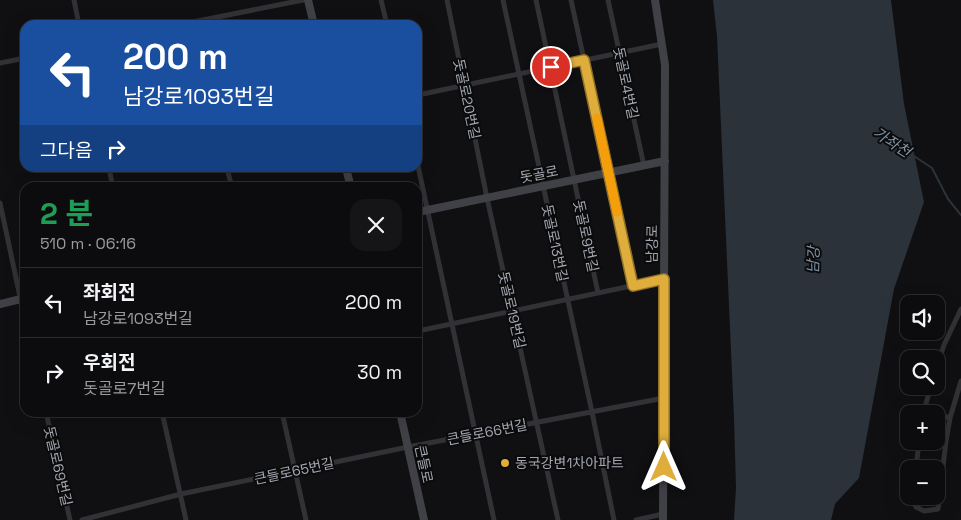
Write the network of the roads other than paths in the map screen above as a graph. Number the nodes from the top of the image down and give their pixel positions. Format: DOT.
graph roads {
  1 [pos="74,0"];
  2 [pos="303,0"];
  3 [pos="308,0"];
  4 [pos="381,0"];
  5 [pos="447,0"];
  6 [pos="503,0"];
  7 [pos="536,0"];
  8 [pos="571,0"];
  9 [pos="608,0"];
  10 [pos="655,0"];
  11 [pos="78,20"];
  12 [pos="211,20"];
  13 [pos="313,20"];
  14 [pos="386,20"];
  15 [pos="662,44"];
  16 [pos="620,52"];
  17 [pos="20,59"];
  18 [pos="584,60"];
  19 [pos="0,63"];
  20 [pos="551,67"];
  21 [pos="519,74"];
  22 [pos="464,85"];
  23 [pos="422,95"];
  24 [pos="665,161"];
  25 [pos="644,166"];
  26 [pos="608,173"];
  27 [pos="574,180"];
  28 [pos="422,186"];
  29 [pos="543,186"];
  30 [pos="487,198"];
  31 [pos="0,203"];
  32 [pos="427,210"];
  33 [pos="422,211"];
  34 [pos="664,279"];
  35 [pos="20,286"];
  36 [pos="633,286"];
  37 [pos="598,293"];
  38 [pos="568,299"];
  39 [pos="20,300"];
  40 [pos="0,304"];
  41 [pos="961,309"];
  42 [pos="512,311"];
  43 [pos="452,324"];
  44 [pos="422,330"];
  45 [pos="942,350"];
  46 [pos="961,381"];
  47 [pos="664,398"];
  48 [pos="592,412"];
  49 [pos="47,417"];
  50 [pos="163,417"];
  51 [pos="283,417"];
  52 [pos="401,417"];
  53 [pos="945,417"];
  54 [pos="950,418"];
  55 [pos="537,423"];
  56 [pos="476,434"];
  57 [pos="408,448"];
  58 [pos="944,460"];
  59 [pos="296,471"];
  60 [pos="181,494"];
  61 [pos="915,505"];
  62 [pos="938,505"];
  63 [pos="663,517"];
  64 [pos="70,520"];
  65 [pos="82,520"];
  66 [pos="186,520"];
  67 [pos="306,520"];
  68 [pos="424,520"];
  69 [pos="494,520"];
  70 [pos="558,520"];
  71 [pos="614,520"];
  72 [pos="636,520"];
  1 -- 11 [label="street"];
  2 -- 12 [label="street"];
  3 -- 13 [label="street"];
  4 -- 14 [label="street"];
  5 -- 22 [label="street, 돗골로20번길"];
  6 -- 21 [label="street, 돗골로13번길"];
  7 -- 20 [label="street, 돗골로9번길"];
  8 -- 18 [label="street"];
  9 -- 16 [label="street, 돗골로4번길"];
  10 -- 15 [label="street, 남강로"];
  15 -- 16 [label="street"];
  15 -- 24 [label="street, 남강로"];
  16 -- 18 [label="street"];
  16 -- 25 [label="street, 돗골로4번길"];
  17 -- 19 [label="street"];
  18 -- 20 [label="street"];
  18 -- 26 [label="street"];
  20 -- 21 [label="street"];
  20 -- 27 [label="street, 돗골로9번길"];
  21 -- 22 [label="street"];
  21 -- 29 [label="street, 돗골로13번길"];
  22 -- 23 [label="street"];
  22 -- 30 [label="street, 돗골로20번길"];
  24 -- 25 [label="street, 돗골로"];
  24 -- 34 [label="street, 남강로"];
  25 -- 26 [label="street, 돗골로"];
  26 -- 27 [label="street, 돗골로"];
  26 -- 36 [label="street"];
  27 -- 29 [label="street, 돗골로"];
  27 -- 37 [label="street, 돗골로9번길"];
  28 -- 32 [label="street"];
  29 -- 30 [label="street, 돗골로"];
  29 -- 38 [label="street, 돗골로13번길"];
  30 -- 32 [label="street, 돗골로"];
  30 -- 42 [label="street, 돗골로19번길"];
  31 -- 35 [label="street"];
  32 -- 33 [label="street, 돗골로"];
  32 -- 43 [label="street"];
  34 -- 36 [label="street"];
  34 -- 47 [label="street, 남강로"];
  36 -- 37 [label="street"];
  37 -- 38 [label="street"];
  38 -- 42 [label="street"];
  38 -- 48 [label="street, 돗골로13번길"];
  39 -- 40 [label="street"];
  41 -- 45 [label="street"];
  42 -- 43 [label="street"];
  42 -- 55 [label="street, 돗골로19번길"];
  43 -- 44 [label="street"];
  43 -- 56 [label="street"];
  46 -- 54 [label="street"];
  47 -- 48 [label="street, 큰들로66번길"];
  47 -- 63 [label="street, 남강로"];
  48 -- 55 [label="street, 큰들로66번길"];
  48 -- 71 [label="street, 돗골로13번길"];
  49 -- 64 [label="street, 돗골로69번길"];
  50 -- 60 [label="street"];
  51 -- 59 [label="street"];
  52 -- 57 [label="street, 큰들로"];
  53 -- 54 [label="street"];
  54 -- 58 [label="street"];
  55 -- 56 [label="street, 큰들로66번길"];
  55 -- 70 [label="street, 돗골로19번길"];
  56 -- 57 [label="street, 큰들로66번길"];
  56 -- 69 [label="street"];
  57 -- 59 [label="street, 큰들로65번길"];
  57 -- 68 [label="street, 큰들로"];
  59 -- 60 [label="street, 큰들로65번길"];
  59 -- 67 [label="street"];
  60 -- 65 [label="street, 큰들로65번길"];
  60 -- 66 [label="street"];
  61 -- 62 [label="street"];
  63 -- 72 [label="street"];
}
